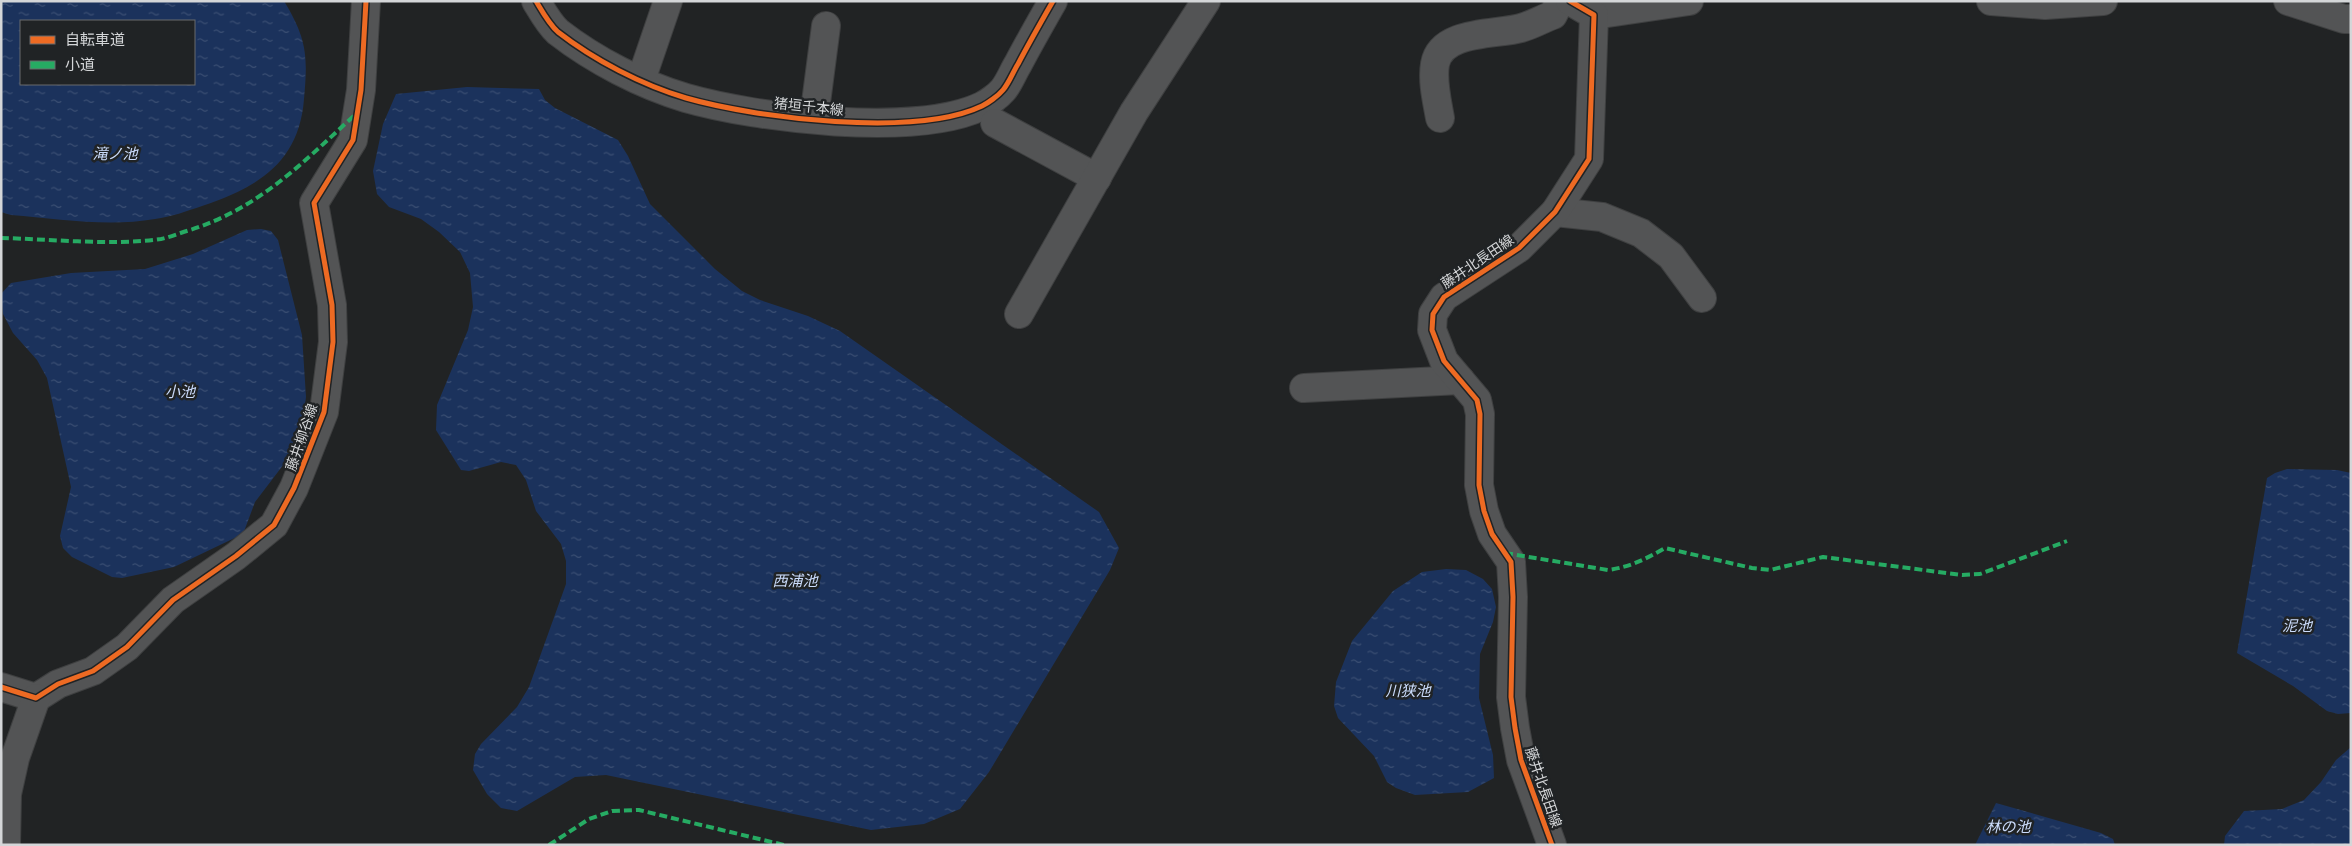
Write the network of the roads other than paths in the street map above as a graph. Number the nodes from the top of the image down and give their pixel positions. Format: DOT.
graph roads {
  1 [pos="366,1"];
  2 [pos="536,1"];
  3 [pos="668,1"];
  4 [pos="1053,1"];
  5 [pos="1206,1"];
  6 [pos="1560,1"];
  7 [pos="1570,1"];
  8 [pos="1689,1"];
  9 [pos="1991,1"];
  10 [pos="2104,1"];
  11 [pos="2288,1"];
  12 [pos="1594,15"];
  13 [pos="2351,19"];
  14 [pos="826,26"];
  15 [pos="641,80"];
  16 [pos="814,118"];
  17 [pos="1440,118"];
  18 [pos="995,123"];
  19 [pos="1097,178"];
  20 [pos="1555,212"];
  21 [pos="1702,298"];
  22 [pos="1020,314"];
  23 [pos="1460,380"];
  24 [pos="1304,388"];
  25 [pos="1,687"];
  26 [pos="36,698"];
  27 [pos="6,845"];
  28 [pos="1552,845"];
  1 -- 26 [label="street, 藤井柳谷線"];
  2 -- 15 [label="street, 猪垣千本線"];
  3 -- 15 [label="street"];
  4 -- 16 [label="street, 猪垣千本線"];
  5 -- 19 [label="street"];
  6 -- 17 [label="street"];
  7 -- 12 [label="street"];
  8 -- 12 [label="street"];
  9 -- 10 [label="street"];
  11 -- 13 [label="street"];
  12 -- 20 [label="street, 藤井北長田線"];
  14 -- 16 [label="street"];
  15 -- 16 [label="street, 猪垣千本線"];
  18 -- 19 [label="street"];
  19 -- 22 [label="street"];
  20 -- 21 [label="street"];
  20 -- 23 [label="street, 藤井北長田線"];
  23 -- 24 [label="street"];
  23 -- 28 [label="street, 藤井北長田線"];
  25 -- 26 [label="street"];
  26 -- 27 [label="street"];
}
